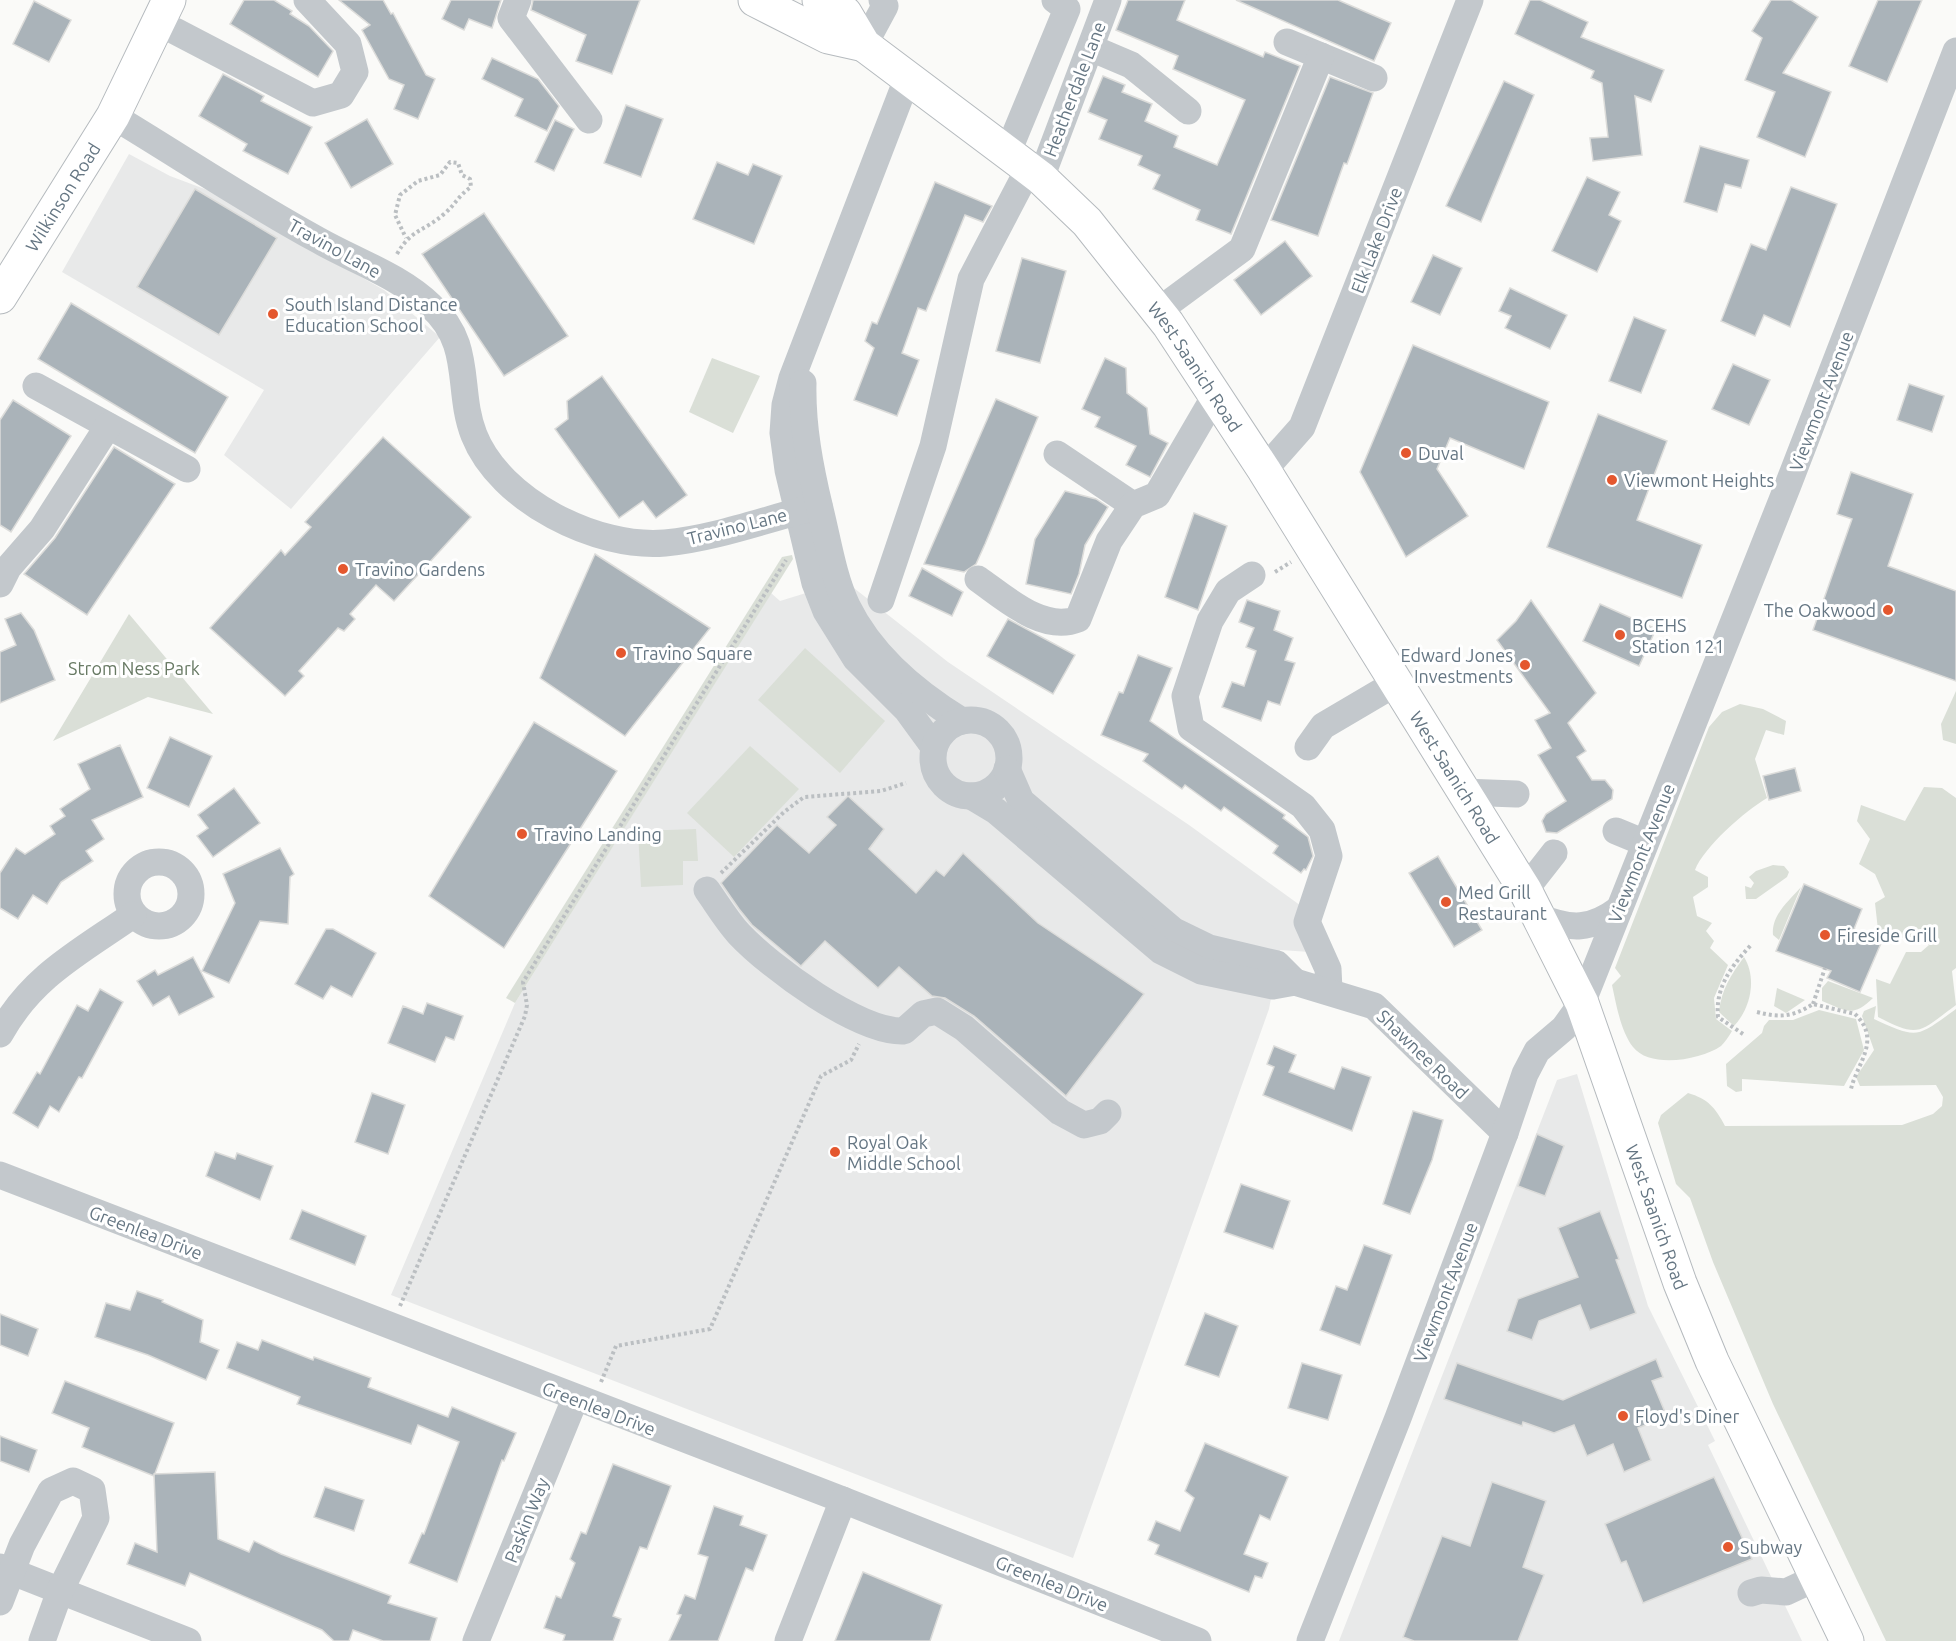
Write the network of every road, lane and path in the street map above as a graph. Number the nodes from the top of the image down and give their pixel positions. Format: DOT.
graph roads {
  1 [pos="192,0"];
  2 [pos="307,0"];
  3 [pos="518,0"];
  4 [pos="755,0"];
  5 [pos="819,0"];
  6 [pos="882,0"];
  7 [pos="1055,0"];
  8 [pos="1108,0"];
  9 [pos="1470,0"];
  10 [pos="172,15"];
  11 [pos="1287,42"];
  12 [pos="864,45"];
  13 [pos="1091,48"];
  14 [pos="1956,51"];
  15 [pos="1321,56"];
  16 [pos="1374,78"];
  17 [pos="907,79"];
  18 [pos="1188,111"];
  19 [pos="113,114"];
  20 [pos="589,120"];
  21 [pos="1025,167"];
  22 [pos="406,238"];
  23 [pos="384,275"];
  24 [pos="0,297"];
  25 [pos="1158,311"];
  26 [pos="36,386"];
  27 [pos="1216,394"];
  28 [pos="108,426"];
  29 [pos="1058,454"];
  30 [pos="187,469"];
  31 [pos="1264,470"];
  32 [pos="1133,505"];
  33 [pos="809,508"];
  34 [pos="807,551"];
  35 [pos="3,572"];
  36 [pos="1252,575"];
  37 [pos="978,579"];
  38 [pos="881,600"];
  39 [pos="1396,683"];
  40 [pos="962,721"];
  41 [pos="934,747"];
  42 [pos="1308,747"];
  43 [pos="1007,769"];
  44 [pos="906,783"];
  45 [pos="1463,792"];
  46 [pos="1516,794"];
  47 [pos="970,796"];
  48 [pos="1616,831"];
  49 [pos="1645,843"];
  50 [pos="1554,853"];
  51 [pos="706,890"];
  52 [pos="1532,903"];
  53 [pos="1619,909"];
  54 [pos="133,915"];
  55 [pos="1752,944"];
  56 [pos="1825,968"];
  57 [pos="1295,982"];
  58 [pos="1329,990"];
  59 [pos="1582,1003"];
  60 [pos="1813,1005"];
  61 [pos="1757,1012"];
  62 [pos="870,1024"];
  63 [pos="0,1034"];
  64 [pos="1743,1034"];
  65 [pos="1851,1089"];
  66 [pos="1108,1113"];
  67 [pos="1505,1133"];
  68 [pos="0,1175"];
  69 [pos="391,1328"];
  70 [pos="584,1402"];
  71 [pos="843,1500"];
  72 [pos="6,1569"];
  73 [pos="1816,1578"];
  74 [pos="60,1591"];
  75 [pos="1751,1593"];
  76 [pos="0,1602"];
  77 [pos="42,1641"];
  78 [pos="188,1641"];
  79 [pos="476,1641"];
  80 [pos="788,1641"];
  81 [pos="1198,1641"];
  82 [pos="1310,1641"];
  83 [pos="1847,1641"];
  1 -- 10 [label="main road, Wilkinson Road"];
  2 -- 10 [label="street"];
  3 -- 20 [label="street"];
  4 -- 12 [label="main road, West Saanich Road"];
  5 -- 12 [label="main road, West Saanich Road"];
  6 -- 12 [label="street"];
  7 -- 21 [label="street"];
  8 -- 13 [label="street, Heatherdale Lane"];
  9 -- 31 [label="street, Elk Lake Drive"];
  10 -- 19 [label="main road, Wilkinson Road"];
  11 -- 15 [label="street"];
  12 -- 17 [label="main road, West Saanich Road"];
  13 -- 18 [label="street"];
  13 -- 21 [label="street, Heatherdale Lane"];
  14 -- 49 [label="street, Viewmont Avenue"];
  15 -- 16 [label="street"];
  15 -- 25 [label="street"];
  17 -- 21 [label="main road, West Saanich Road"];
  17 -- 33 [label="street"];
  19 -- 23 [label="street, Travino Lane"];
  19 -- 24 [label="main road, Wilkinson Road"];
  21 -- 25 [label="main road, West Saanich Road"];
  21 -- 38 [label="street"];
  22 -- 22 [label="path"];
  22 -- 23 [label="path"];
  23 -- 33 [label="street, Travino Lane"];
  25 -- 27 [label="main road, West Saanich Road"];
  26 -- 28 [label="street"];
  27 -- 31 [label="main road, West Saanich Road"];
  27 -- 32 [label="street"];
  28 -- 30 [label="street"];
  28 -- 35 [label="street"];
  29 -- 32 [label="street"];
  31 -- 39 [label="main road, West Saanich Road"];
  32 -- 37 [label="street"];
  33 -- 34 [label="street"];
  33 -- 40 [label="street"];
  34 -- 41 [label="street"];
  34 -- 69 [label="path"];
  36 -- 58 [label="street"];
  39 -- 42 [label="street"];
  39 -- 45 [label="main road, West Saanich Road"];
  40 -- 41 [label="street"];
  40 -- 43 [label="street"];
  41 -- 47 [label="street"];
  43 -- 47 [label="street"];
  43 -- 57 [label="street"];
  44 -- 51 [label="path"];
  45 -- 46 [label="street"];
  45 -- 52 [label="main road, West Saanich Road"];
  47 -- 57 [label="street"];
  48 -- 49 [label="street"];
  49 -- 53 [label="street, Viewmont Avenue"];
  50 -- 52 [label="street"];
  51 -- 62 [label="street"];
  52 -- 53 [label="street"];
  52 -- 59 [label="main road, West Saanich Road"];
  53 -- 59 [label="street, Viewmont Avenue"];
  54 -- 63 [label="street"];
  55 -- 64 [label="path"];
  56 -- 60 [label="path"];
  57 -- 58 [label="street, Shawnee Road"];
  58 -- 67 [label="street, Shawnee Road"];
  59 -- 67 [label="street, Viewmont Avenue"];
  59 -- 73 [label="main road, West Saanich Road"];
  60 -- 61 [label="path"];
  60 -- 65 [label="path"];
  62 -- 66 [label="street"];
  62 -- 70 [label="path"];
  67 -- 82 [label="street, Viewmont Avenue"];
  68 -- 69 [label="street, Greenlea Drive"];
  69 -- 70 [label="street, Greenlea Drive"];
  70 -- 71 [label="street, Greenlea Drive"];
  70 -- 79 [label="street, Paskin Way"];
  71 -- 80 [label="street"];
  71 -- 81 [label="street, Greenlea Drive"];
  72 -- 74 [label="street"];
  72 -- 74 [label="street"];
  72 -- 76 [label="street"];
  73 -- 75 [label="street"];
  73 -- 83 [label="main road, West Saanich Road"];
  74 -- 77 [label="street"];
  74 -- 78 [label="street"];
}
